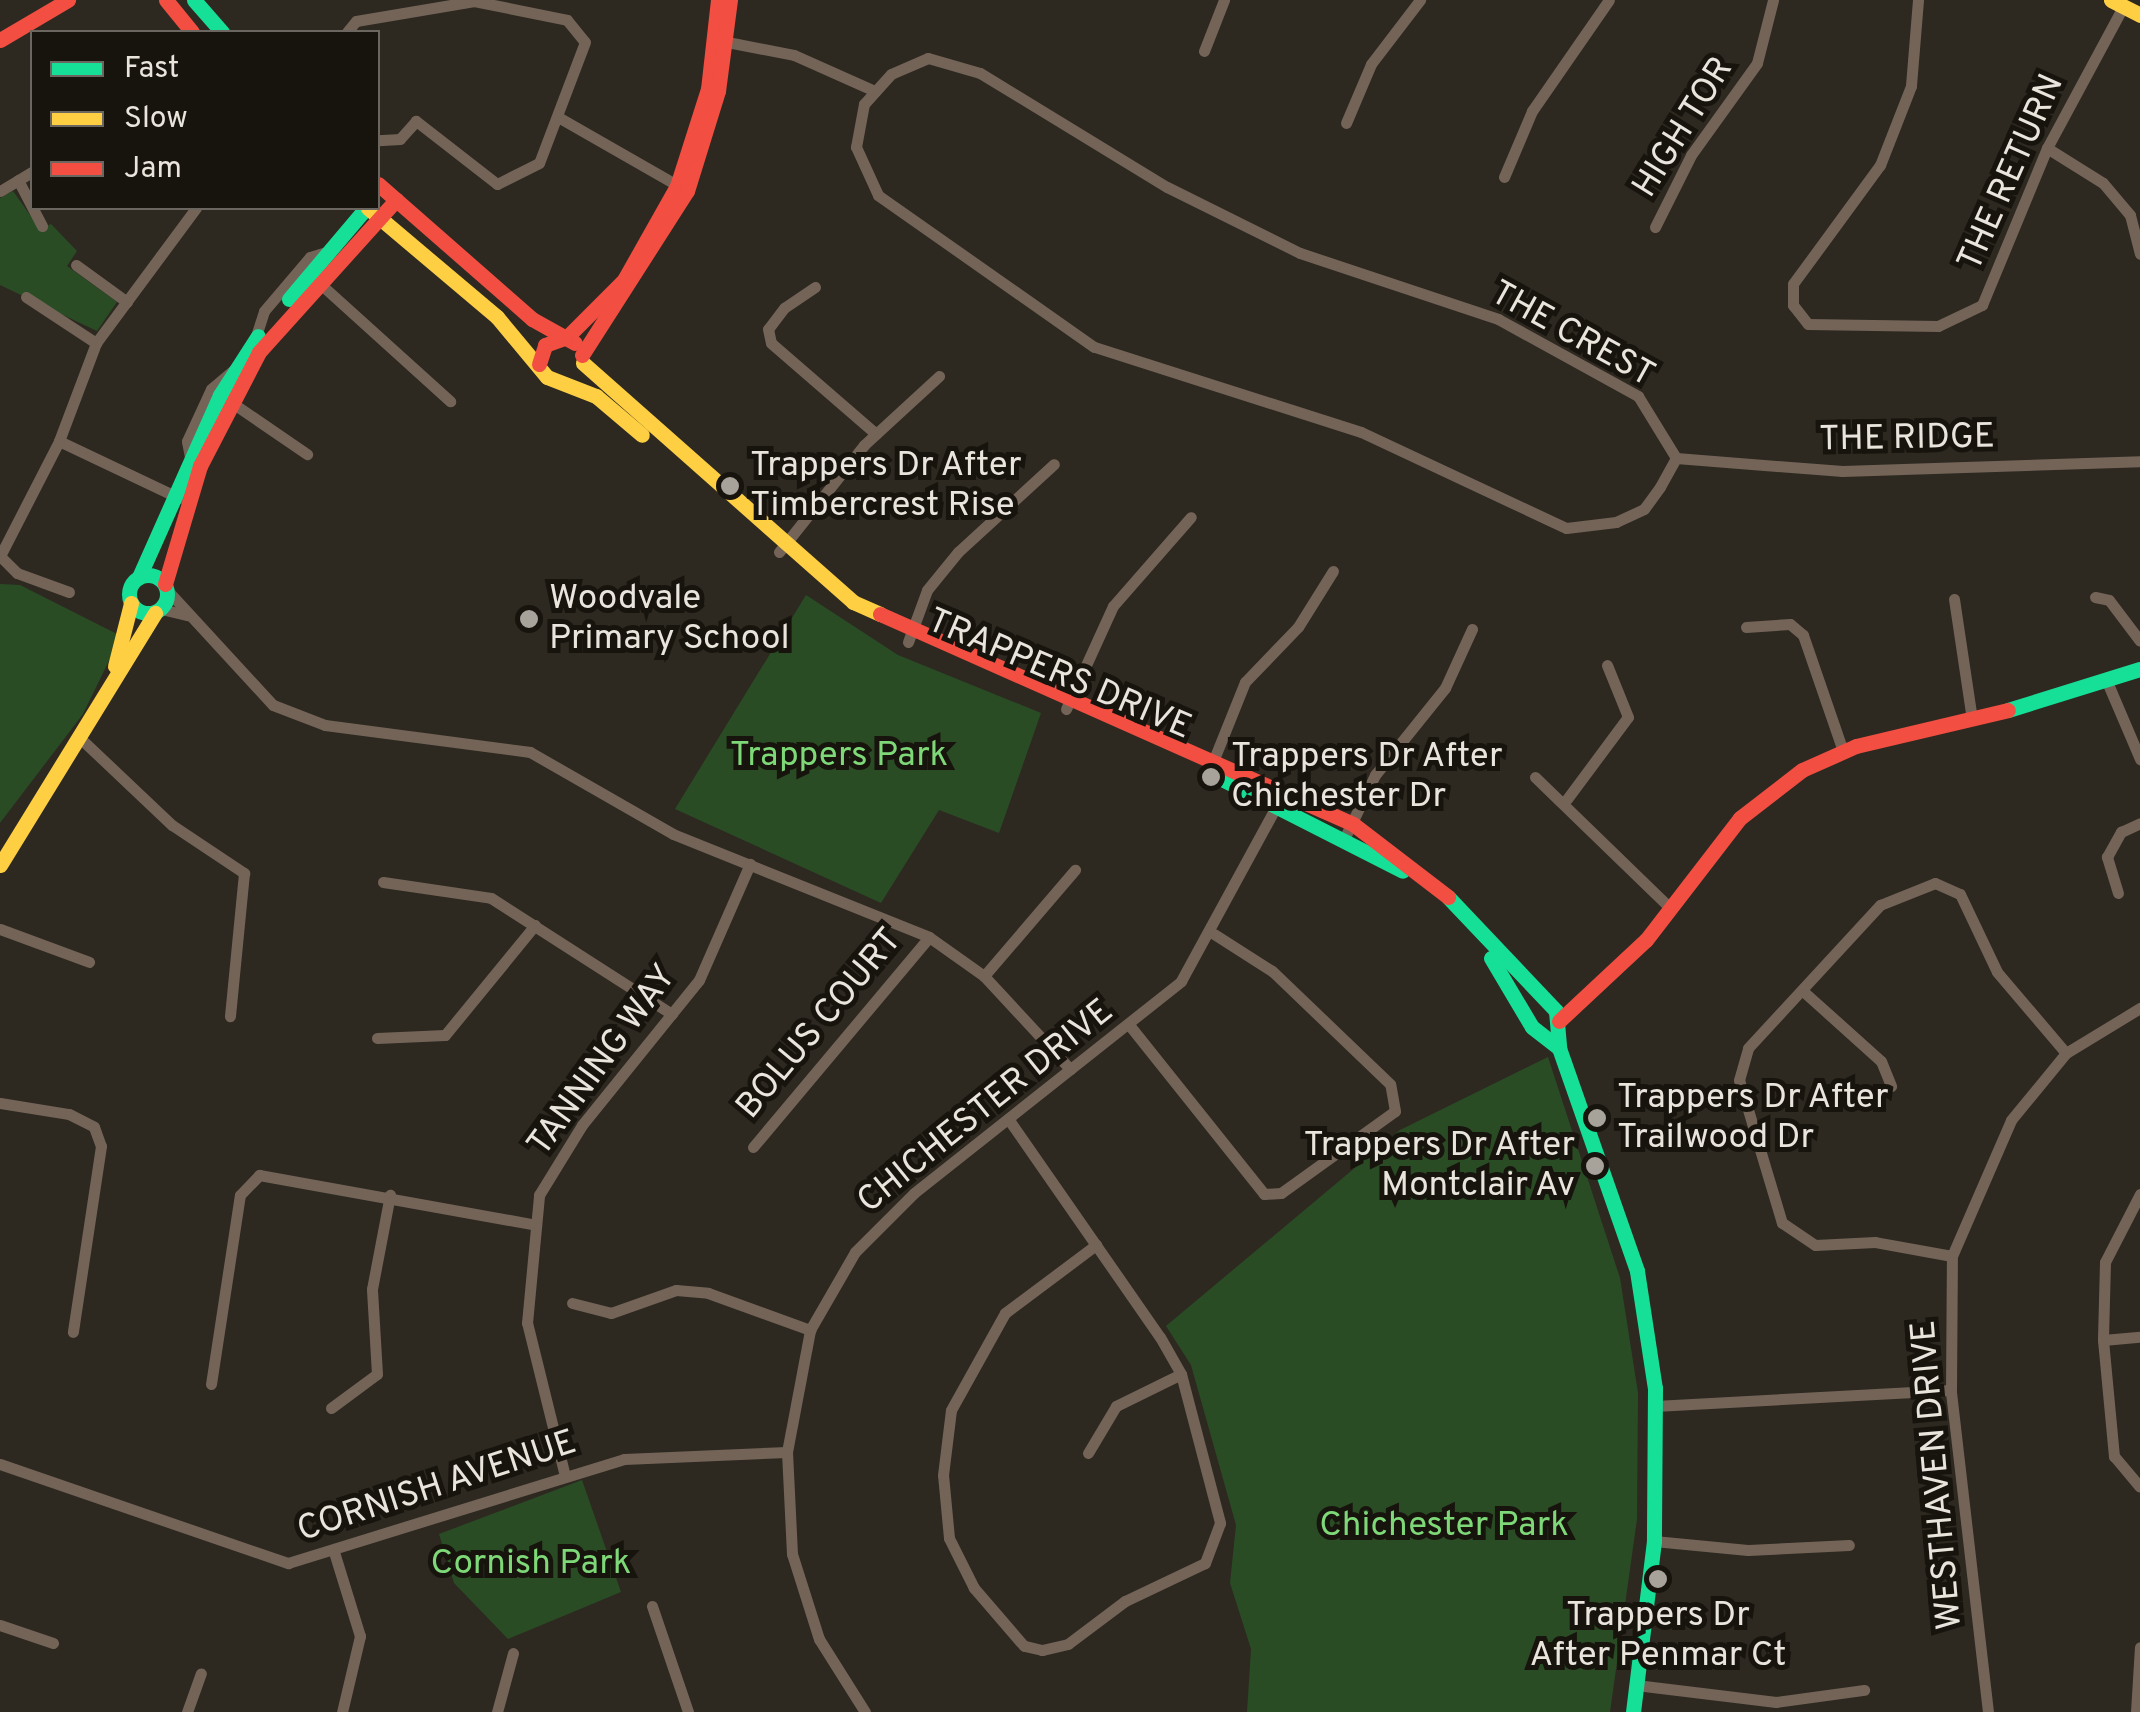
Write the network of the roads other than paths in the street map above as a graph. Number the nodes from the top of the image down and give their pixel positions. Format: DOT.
graph roads {
  1 [pos="52,0"];
  2 [pos="68,0"];
  3 [pos="166,0"];
  4 [pos="194,0"];
  5 [pos="718,0"];
  6 [pos="730,0"];
  7 [pos="1224,0"];
  8 [pos="1420,0"];
  9 [pos="1610,0"];
  10 [pos="1774,0"];
  11 [pos="1918,0"];
  12 [pos="2117,3"];
  13 [pos="2140,15"];
  14 [pos="190,30"];
  15 [pos="220,30"];
  16 [pos="349,30"];
  17 [pos="0,32"];
  18 [pos="0,40"];
  19 [pos="723,40"];
  20 [pos="1204,51"];
  21 [pos="875,91"];
  22 [pos="558,117"];
  23 [pos="1346,122"];
  24 [pos="380,140"];
  25 [pos="2046,148"];
  26 [pos="30,173"];
  27 [pos="1504,177"];
  28 [pos="18,180"];
  29 [pos="682,188"];
  30 [pos="0,191"];
  31 [pos="384,192"];
  32 [pos="30,203"];
  33 [pos="34,210"];
  34 [pos="195,210"];
  35 [pos="371,211"];
  36 [pos="42,226"];
  37 [pos="1655,227"];
  38 [pos="334,246"];
  39 [pos="2140,254"];
  40 [pos="76,265"];
  41 [pos="314,278"];
  42 [pos="814,287"];
  43 [pos="26,298"];
  44 [pos="127,302"];
  45 [pos="565,338"];
  46 [pos="256,339"];
  47 [pos="96,343"];
  48 [pos="582,359"];
  49 [pos="539,364"];
  50 [pos="235,368"];
  51 [pos="939,376"];
  52 [pos="560,382"];
  53 [pos="225,398"];
  54 [pos="450,401"];
  55 [pos="876,434"];
  56 [pos="59,441"];
  57 [pos="308,454"];
  58 [pos="190,457"];
  59 [pos="1676,458"];
  60 [pos="2140,461"];
  61 [pos="1054,464"];
  62 [pos="183,500"];
  63 [pos="1191,517"];
  64 [pos="782,549"];
  65 [pos="1333,571"];
  66 [pos="139,577"];
  67 [pos="166,587"];
  68 [pos="70,592"];
  69 [pos="2096,597"];
  70 [pos="1954,599"];
  71 [pos="131,602"];
  72 [pos="158,611"];
  73 [pos="192,616"];
  74 [pos="1746,627"];
  75 [pos="1472,629"];
  76 [pos="910,637"];
  77 [pos="2140,642"];
  78 [pos="1607,665"];
  79 [pos="2140,669"];
  80 [pos="2108,684"];
  81 [pos="104,698"];
  82 [pos="1068,706"];
  83 [pos="1972,719"];
  84 [pos="81,739"];
  85 [pos="1842,751"];
  86 [pos="2140,759"];
  87 [pos="1210,768"];
  88 [pos="1536,777"];
  89 [pos="1280,798"];
  90 [pos="1567,799"];
  91 [pos="2140,823"];
  92 [pos="1349,829"];
  93 [pos="750,864"];
  94 [pos="0,866"];
  95 [pos="1075,870"];
  96 [pos="383,882"];
  97 [pos="2118,893"];
  98 [pos="1670,908"];
  99 [pos="535,925"];
  100 [pos="0,929"];
  101 [pos="1214,934"];
  102 [pos="929,937"];
  103 [pos="90,962"];
  104 [pos="984,976"];
  105 [pos="1804,992"];
  106 [pos="2140,1008"];
  107 [pos="672,1014"];
  108 [pos="230,1016"];
  109 [pos="1553,1017"];
  110 [pos="1130,1026"];
  111 [pos="377,1038"];
  112 [pos="2066,1053"];
  113 [pos="1070,1069"];
  114 [pos="1891,1086"];
  115 [pos="0,1102"];
  116 [pos="1009,1120"];
  117 [pos="753,1147"];
  118 [pos="2140,1194"];
  119 [pos="390,1195"];
  120 [pos="530,1224"];
  121 [pos="1096,1246"];
  122 [pos="1952,1256"];
  123 [pos="572,1303"];
  124 [pos="810,1330"];
  125 [pos="73,1332"];
  126 [pos="2140,1337"];
  127 [pos="2103,1340"];
  128 [pos="1181,1374"];
  129 [pos="211,1384"];
  130 [pos="1951,1390"];
  131 [pos="1654,1406"];
  132 [pos="331,1408"];
  133 [pos="787,1452"];
  134 [pos="1088,1453"];
  135 [pos="0,1464"];
  136 [pos="564,1472"];
  137 [pos="2140,1487"];
  138 [pos="1654,1541"];
  139 [pos="1849,1545"];
  140 [pos="334,1552"];
  141 [pos="652,1606"];
  142 [pos="0,1626"];
  143 [pos="54,1643"];
  144 [pos="2140,1647"];
  145 [pos="513,1653"];
  146 [pos="201,1672"];
  147 [pos="1636,1686"];
  148 [pos="1864,1690"];
  149 [pos="1777,1707"];
  150 [pos="187,1712"];
  151 [pos="342,1712"];
  152 [pos="497,1712"];
  153 [pos="688,1712"];
  154 [pos="865,1712"];
  155 [pos="1633,1712"];
  156 [pos="1988,1712"];
  157 [pos="2136,1712"];
  1 -- 17 [label="main road"];
  2 -- 18 [label="main road"];
  3 -- 14 [label="main road"];
  4 -- 15 [label="main road"];
  5 -- 19 [label="main road"];
  6 -- 19 [label="main road"];
  7 -- 20 [label="street"];
  8 -- 23 [label="street"];
  9 -- 27 [label="street"];
  10 -- 37 [label="street, HIGH TOR"];
  11 -- 25 [label="street, THE RETURN"];
  12 -- 13 [label="main road"];
  12 -- 25 [label="street, THE RETURN"];
  16 -- 22 [label="street"];
  19 -- 21 [label="street"];
  19 -- 29 [label="main road"];
  21 -- 59 [label="street, THE CREST"];
  21 -- 59 [label="street"];
  22 -- 24 [label="street"];
  22 -- 29 [label="street"];
  25 -- 39 [label="street"];
  26 -- 28 [label="street"];
  28 -- 30 [label="street"];
  28 -- 32 [label="street"];
  29 -- 45 [label="main road"];
  29 -- 48 [label="main road"];
  31 -- 45 [label="main road"];
  33 -- 36 [label="street"];
  34 -- 44 [label="street"];
  35 -- 38 [label="main road"];
  35 -- 41 [label="main road"];
  35 -- 49 [label="main road"];
  38 -- 41 [label="main road"];
  38 -- 46 [label="street"];
  40 -- 44 [label="street"];
  41 -- 46 [label="main road"];
  41 -- 53 [label="main road"];
  41 -- 54 [label="street"];
  42 -- 55 [label="street"];
  43 -- 47 [label="street"];
  44 -- 47 [label="street"];
  45 -- 48 [label="main road, TRAPPERS DRIVE"];
  45 -- 49 [label="main road"];
  46 -- 50 [label="main road"];
  47 -- 56 [label="street"];
  48 -- 52 [label="main road"];
  48 -- 64 [label="main road, TRAPPERS DRIVE"];
  49 -- 52 [label="main road, TRAPPERS DRIVE"];
  50 -- 53 [label="main road"];
  50 -- 58 [label="street"];
  51 -- 55 [label="street"];
  52 -- 64 [label="main road, TRAPPERS DRIVE"];
  53 -- 57 [label="street"];
  53 -- 58 [label="main road"];
  53 -- 62 [label="main road"];
  55 -- 64 [label="street"];
  56 -- 62 [label="street"];
  56 -- 68 [label="street"];
  58 -- 62 [label="main road"];
  59 -- 60 [label="street, THE RIDGE"];
  61 -- 76 [label="street"];
  62 -- 66 [label="main road"];
  62 -- 67 [label="main road"];
  63 -- 82 [label="street"];
  64 -- 76 [label="main road, TRAPPERS DRIVE"];
  65 -- 87 [label="street"];
  66 -- 67 [label="main road"];
  66 -- 71 [label="main road"];
  67 -- 72 [label="main road"];
  67 -- 73 [label="street"];
  69 -- 77 [label="street"];
  70 -- 83 [label="street"];
  71 -- 72 [label="main road"];
  71 -- 81 [label="main road"];
  72 -- 73 [label="street"];
  72 -- 81 [label="main road"];
  73 -- 93 [label="street"];
  74 -- 85 [label="street"];
  75 -- 92 [label="street"];
  76 -- 82 [label="main road, TRAPPERS DRIVE"];
  78 -- 90 [label="street"];
  79 -- 80 [label="main road"];
  80 -- 83 [label="main road"];
  80 -- 86 [label="street"];
  81 -- 84 [label="main road"];
  82 -- 87 [label="main road, TRAPPERS DRIVE"];
  83 -- 85 [label="main road"];
  84 -- 94 [label="main road"];
  84 -- 108 [label="street"];
  85 -- 98 [label="main road"];
  87 -- 89 [label="main road, TRAPPERS DRIVE"];
  88 -- 90 [label="street"];
  89 -- 92 [label="main road, TRAPPERS DRIVE"];
  89 -- 101 [label="street, CHICHESTER DRIVE"];
  90 -- 98 [label="street"];
  91 -- 97 [label="street"];
  92 -- 109 [label="main road, TRAPPERS DRIVE"];
  92 -- 109 [label="main road, TRAPPERS DRIVE"];
  93 -- 102 [label="street"];
  93 -- 107 [label="street, TANNING WAY"];
  95 -- 104 [label="street"];
  96 -- 99 [label="street"];
  98 -- 109 [label="main road"];
  99 -- 107 [label="street"];
  99 -- 111 [label="street"];
  100 -- 103 [label="street"];
  101 -- 110 [label="street, CHICHESTER DRIVE"];
  101 -- 110 [label="street"];
  102 -- 104 [label="street"];
  102 -- 117 [label="street, BOLUS COURT"];
  104 -- 113 [label="street"];
  105 -- 112 [label="street"];
  105 -- 114 [label="street"];
  105 -- 122 [label="street"];
  106 -- 112 [label="street, WESTHAVEN DRIVE"];
  107 -- 120 [label="street, TANNING WAY"];
  109 -- 131 [label="main road, TRAPPERS DRIVE"];
  110 -- 113 [label="street, CHICHESTER DRIVE"];
  112 -- 122 [label="street, WESTHAVEN DRIVE"];
  113 -- 116 [label="street, CHICHESTER DRIVE"];
  115 -- 125 [label="street"];
  116 -- 121 [label="street"];
  116 -- 124 [label="street, CHICHESTER DRIVE"];
  118 -- 127 [label="street"];
  119 -- 120 [label="street"];
  119 -- 129 [label="street"];
  119 -- 132 [label="street"];
  120 -- 136 [label="street, TANNING WAY"];
  121 -- 128 [label="street"];
  121 -- 128 [label="street"];
  122 -- 130 [label="street, WESTHAVEN DRIVE"];
  123 -- 124 [label="street"];
  124 -- 133 [label="street, CHICHESTER DRIVE"];
  126 -- 127 [label="street"];
  127 -- 137 [label="street"];
  128 -- 134 [label="street"];
  130 -- 131 [label="street"];
  130 -- 156 [label="street, WESTHAVEN DRIVE"];
  131 -- 138 [label="main road, TRAPPERS DRIVE"];
  133 -- 136 [label="street, CORNISH AVENUE"];
  133 -- 154 [label="street, CHICHESTER DRIVE"];
  135 -- 140 [label="street, CORNISH AVENUE"];
  136 -- 140 [label="street, CORNISH AVENUE"];
  138 -- 139 [label="street"];
  138 -- 147 [label="main road, TRAPPERS DRIVE"];
  140 -- 151 [label="street"];
  141 -- 153 [label="street"];
  142 -- 143 [label="street"];
  144 -- 157 [label="street"];
  145 -- 152 [label="street"];
  146 -- 150 [label="street"];
  147 -- 149 [label="street"];
  147 -- 155 [label="main road, TRAPPERS DRIVE"];
  148 -- 149 [label="street"];
}
